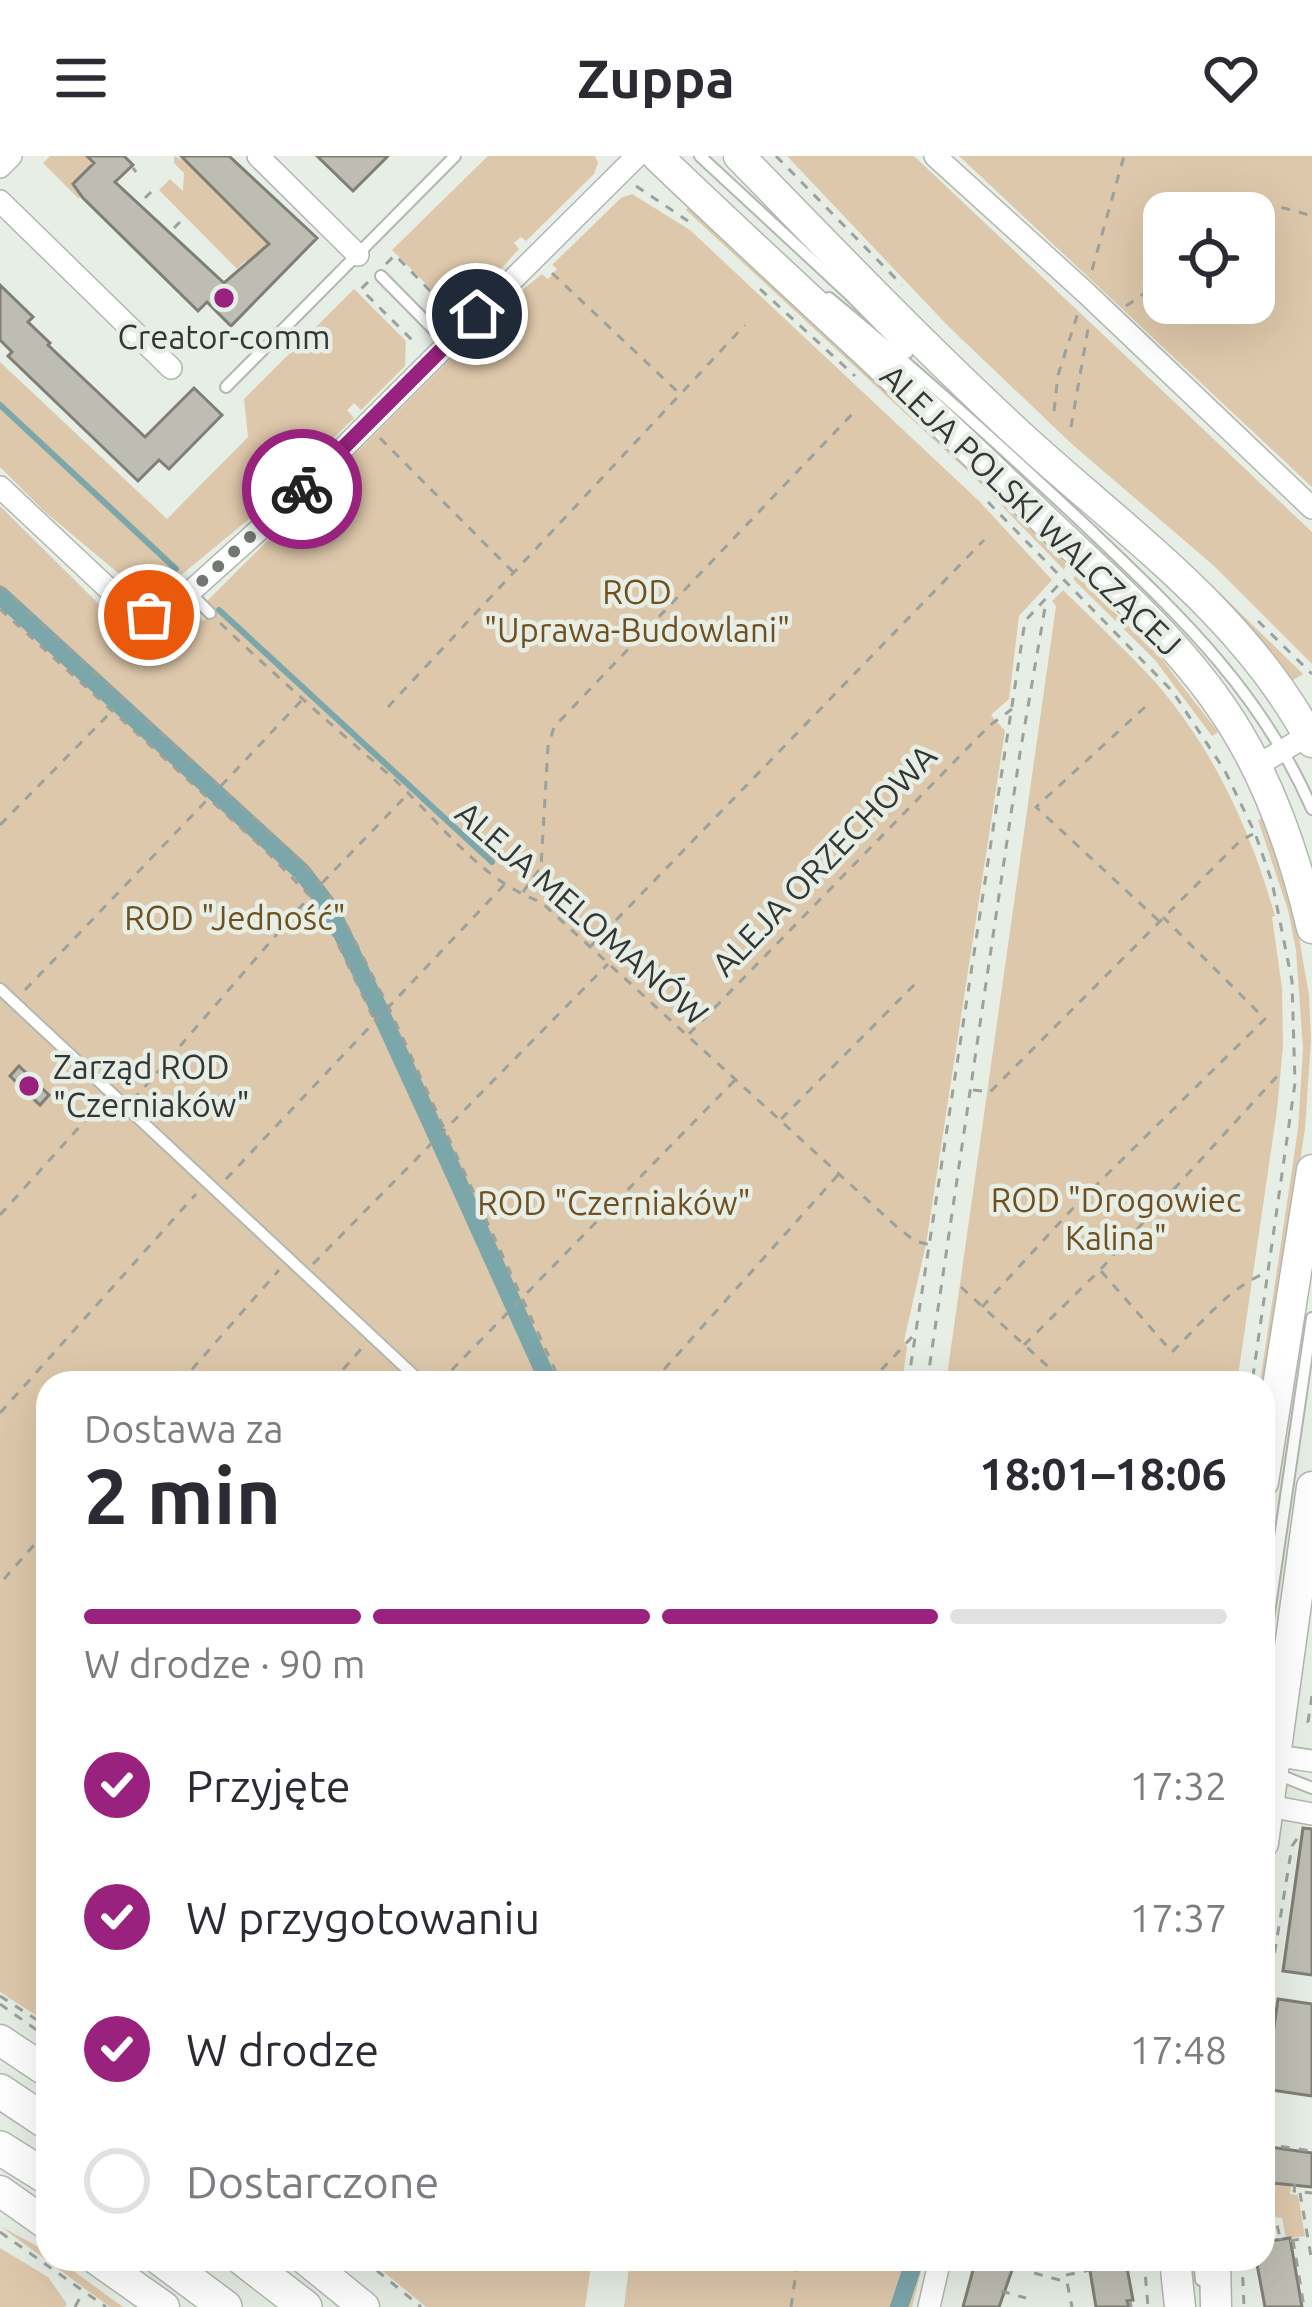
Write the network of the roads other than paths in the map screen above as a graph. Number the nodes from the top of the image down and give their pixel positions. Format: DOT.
graph roads {
  1 [pos="11,156"];
  2 [pos="258,156"];
  3 [pos="455,156"];
  4 [pos="637,156"];
  5 [pos="657,156"];
  6 [pos="700,156"];
  7 [pos="739,156"];
  8 [pos="935,156"];
  9 [pos="0,167"];
  10 [pos="0,201"];
  11 [pos="756,251"];
  12 [pos="358,256"];
  13 [pos="384,269"];
  14 [pos="447,343"];
  15 [pos="171,368"];
  16 [pos="226,387"];
  17 [pos="946,394"];
  18 [pos="0,487"];
  19 [pos="1312,508"];
  20 [pos="190,593"];
  21 [pos="210,614"];
  22 [pos="1304,740"];
  23 [pos="1256,766"];
  24 [pos="1312,809"];
  25 [pos="1312,928"];
  26 [pos="0,989"];
  27 [pos="1312,1170"];
  28 [pos="1312,1318"];
  29 [pos="409,1371"];
  30 [pos="1275,1406"];
  31 [pos="1312,1487"];
  32 [pos="1275,1572"];
  33 [pos="1275,1724"];
  34 [pos="1312,1761"];
  35 [pos="1275,1762"];
  36 [pos="1275,1766"];
  37 [pos="1312,1788"];
  38 [pos="1275,1808"];
  39 [pos="1308,1819"];
  40 [pos="0,2040"];
  41 [pos="36,2064"];
  42 [pos="0,2091"];
  43 [pos="36,2115"];
  44 [pos="0,2148"];
  45 [pos="36,2170"];
  46 [pos="0,2191"];
  47 [pos="36,2216"];
  48 [pos="113,2271"];
  49 [pos="177,2271"];
  50 [pos="258,2271"];
  51 [pos="320,2271"];
  52 [pos="937,2271"];
  53 [pos="1176,2271"];
  54 [pos="1200,2271"];
  55 [pos="1215,2271"];
  56 [pos="164,2307"];
  57 [pos="225,2307"];
  58 [pos="304,2307"];
  59 [pos="364,2307"];
  60 [pos="929,2307"];
  61 [pos="1180,2307"];
  62 [pos="1203,2307"];
  63 [pos="1216,2307"];
  1 -- 9 [label="street"];
  2 -- 12 [label="street"];
  3 -- 12 [label="lane"];
  4 -- 14 [label="street"];
  5 -- 11 [label="main road, ALEJA POLSKI WALCZĄCEJ"];
  6 -- 17 [label="lane"];
  7 -- 22 [label="main road, ALEJA POLSKI WALCZĄCEJ"];
  8 -- 19 [label="street"];
  10 -- 15 [label="street"];
  11 -- 17 [label="lane"];
  11 -- 23 [label="main road, ALEJA POLSKI WALCZĄCEJ"];
  12 -- 16 [label="lane"];
  13 -- 14 [label="lane"];
  14 -- 20 [label="street"];
  17 -- 22 [label="lane"];
  18 -- 20 [label="street"];
  20 -- 21 [label="lane"];
  22 -- 23 [label="street"];
  22 -- 24 [label="lane"];
  23 -- 25 [label="main road, ALEJA POLSKI WALCZĄCEJ"];
  26 -- 29 [label="lane"];
  27 -- 30 [label="main road"];
  28 -- 32 [label="lane"];
  31 -- 33 [label="main road"];
  34 -- 35 [label="street"];
  36 -- 37 [label="lane"];
  38 -- 39 [label="street"];
  40 -- 41 [label="main road"];
  42 -- 43 [label="main road"];
  44 -- 45 [label="main road"];
  46 -- 47 [label="main road"];
  48 -- 56 [label="main road"];
  49 -- 57 [label="main road"];
  50 -- 58 [label="main road"];
  51 -- 59 [label="main road"];
  52 -- 60 [label="street"];
  53 -- 61 [label="main road"];
  54 -- 62 [label="lane"];
  55 -- 63 [label="main road"];
}
